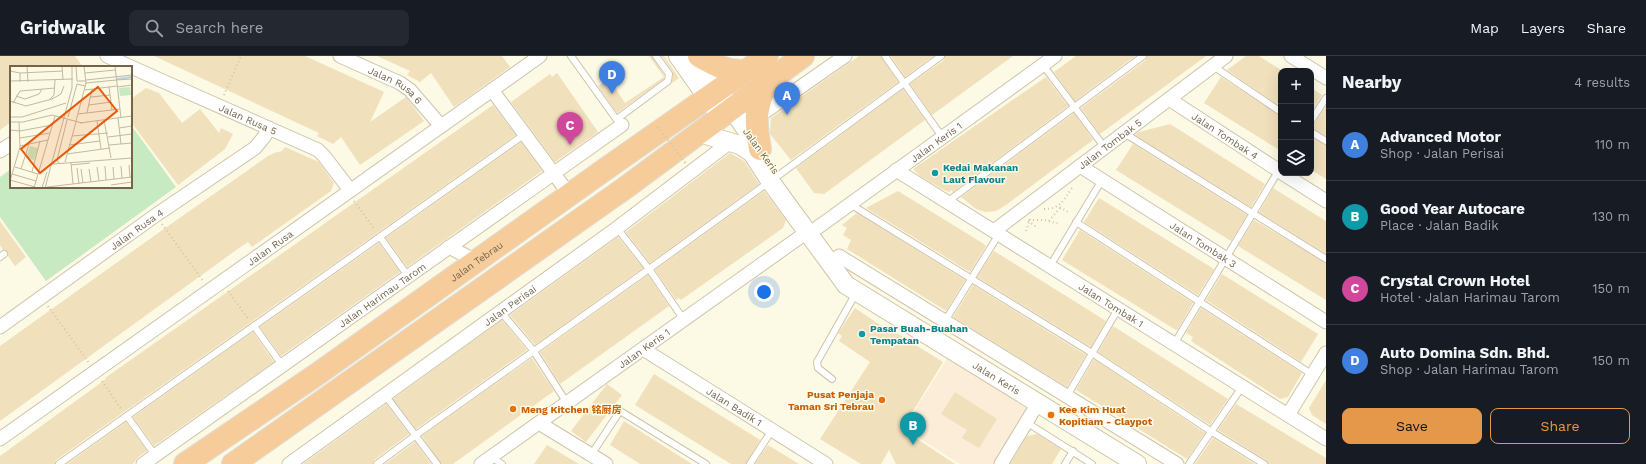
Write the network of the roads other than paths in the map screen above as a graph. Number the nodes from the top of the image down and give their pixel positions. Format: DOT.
graph roads {
  1 [pos="107,56"];
  2 [pos="340,56"];
  3 [pos="656,56"];
  4 [pos="678,56"];
  5 [pos="696,56"];
  6 [pos="699,56"];
  7 [pos="767,56"];
  8 [pos="803,56"];
  9 [pos="845,56"];
  10 [pos="885,56"];
  11 [pos="941,56"];
  12 [pos="1055,56"];
  13 [pos="1143,56"];
  14 [pos="1226,56"];
  15 [pos="1291,56"];
  16 [pos="574,57"];
  17 [pos="532,58"];
  18 [pos="1043,65"];
  19 [pos="127,66"];
  20 [pos="1213,66"];
  21 [pos="132,68"];
  22 [pos="745,71"];
  23 [pos="1326,78"];
  24 [pos="903,83"];
  25 [pos="766,84"];
  26 [pos="492,90"];
  27 [pos="713,94"];
  28 [pos="1326,98"];
  29 [pos="1169,99"];
  30 [pos="1074,106"];
  31 [pos="1278,110"];
  32 [pos="726,113"];
  33 [pos="1314,116"];
  34 [pos="756,118"];
  35 [pos="619,122"];
  36 [pos="441,126"];
  37 [pos="269,128"];
  38 [pos="699,133"];
  39 [pos="1124,133"];
  40 [pos="525,134"];
  41 [pos="1314,134"];
  42 [pos="943,138"];
  43 [pos="1326,141"];
  44 [pos="729,143"];
  45 [pos="10,145"];
  46 [pos="1105,148"];
  47 [pos="760,149"];
  48 [pos="0,151"];
  49 [pos="1080,166"];
  50 [pos="1278,169"];
  51 [pos="896,170"];
  52 [pos="553,173"];
  53 [pos="1278,175"];
  54 [pos="1288,176"];
  55 [pos="774,178"];
  56 [pos="1102,180"];
  57 [pos="349,191"];
  58 [pos="569,194"];
  59 [pos="1326,201"];
  60 [pos="947,202"];
  61 [pos="850,204"];
  62 [pos="1252,214"];
  63 [pos="1076,222"];
  64 [pos="617,228"];
  65 [pos="812,230"];
  66 [pos="996,232"];
  67 [pos="380,237"];
  68 [pos="449,247"];
  69 [pos="838,256"];
  70 [pos="1226,259"];
  71 [pos="1326,259"];
  72 [pos="476,261"];
  73 [pos="1050,266"];
  74 [pos="649,269"];
  75 [pos="408,276"];
  76 [pos="970,280"];
  77 [pos="856,292"];
  78 [pos="1200,301"];
  79 [pos="1118,308"];
  80 [pos="501,312"];
  81 [pos="684,320"];
  82 [pos="945,321"];
  83 [pos="1326,322"];
  84 [pos="254,326"];
  85 [pos="0,328"];
  86 [pos="1174,344"];
  87 [pos="643,349"];
  88 [pos="533,350"];
  89 [pos="1092,353"];
  90 [pos="1326,353"];
  91 [pos="282,365"];
  92 [pos="319,373"];
  93 [pos="1313,375"];
  94 [pos="832,379"];
  95 [pos="1242,387"];
  96 [pos="385,395"];
  97 [pos="1067,396"];
  98 [pos="567,403"];
  99 [pos="1038,403"];
  100 [pos="1288,415"];
  101 [pos="127,416"];
  102 [pos="539,422"];
  103 [pos="1026,422"];
  104 [pos="772,430"];
  105 [pos="1212,432"];
  106 [pos="416,435"];
  107 [pos="0,439"];
  108 [pos="1326,439"];
  109 [pos="1072,452"];
  110 [pos="255,454"];
  111 [pos="591,455"];
  112 [pos="155,456"];
  113 [pos="1118,458"];
  114 [pos="486,460"];
  115 [pos="59,464"];
  116 [pos="143,464"];
  117 [pos="185,464"];
  118 [pos="214,464"];
  119 [pos="234,464"];
  120 [pos="289,464"];
  121 [pos="377,464"];
  122 [pos="437,464"];
  123 [pos="502,464"];
  124 [pos="606,464"];
  125 [pos="706,464"];
  126 [pos="750,464"];
  127 [pos="826,464"];
  128 [pos="1001,464"];
  129 [pos="1065,464"];
  130 [pos="1092,464"];
  131 [pos="1137,464"];
  132 [pos="1177,464"];
  133 [pos="1189,464"];
  134 [pos="1264,464"];
  1 -- 19 [label="street, Jalan Rusa 5"];
  2 -- 36 [label="street, Jalan Rusa 6"];
  3 -- 35 [label="lane"];
  4 -- 27 [label="street"];
  5 -- 27 [label="street"];
  6 -- 22 [label="highway"];
  7 -- 22 [label="highway, Jalan Tebrau"];
  8 -- 25 [label="highway"];
  9 -- 34 [label="street"];
  10 -- 24 [label="lane"];
  11 -- 24 [label="lane"];
  12 -- 18 [label="street, Jalan Keris 1"];
  13 -- 30 [label="lane"];
  14 -- 20 [label="street, Jalan Tombak 5"];
  15 -- 23 [label="street"];
  16 -- 35 [label="lane"];
  17 -- 26 [label="street, Jalan Rusa"];
  18 -- 30 [label="lane"];
  18 -- 42 [label="street, Jalan Keris 1"];
  20 -- 29 [label="street, Jalan Tombak 5"];
  20 -- 31 [label="lane"];
  21 -- 37 [label="street, Jalan Rusa 5"];
  22 -- 27 [label="highway, Jalan Tebrau"];
  24 -- 42 [label="lane"];
  24 -- 55 [label="lane"];
  25 -- 32 [label="highway"];
  25 -- 34 [label="highway"];
  26 -- 36 [label="street, Jalan Rusa"];
  26 -- 40 [label="street"];
  27 -- 32 [label="street, Jalan Keris"];
  27 -- 58 [label="highway, Jalan Tebrau"];
  28 -- 33 [label="lane"];
  29 -- 39 [label="street, Jalan Tombak 5"];
  29 -- 50 [label="street, Jalan Tombak 4"];
  30 -- 46 [label="lane"];
  30 -- 60 [label="lane"];
  32 -- 38 [label="highway"];
  32 -- 47 [label="street, Jalan Keris"];
  34 -- 47 [label="highway"];
  35 -- 52 [label="street, Jalan Harimau Tarom"];
  36 -- 57 [label="street, Jalan Rusa"];
  37 -- 57 [label="street, Jalan Rusa 5"];
  37 -- 85 [label="street, Jalan Rusa 4"];
  38 -- 44 [label="street, Jalan Keris"];
  38 -- 110 [label="highway"];
  39 -- 46 [label="street, Jalan Tombak 5"];
  39 -- 62 [label="lane"];
  40 -- 52 [label="street"];
  40 -- 67 [label="lane"];
  41 -- 43 [label="lane"];
  42 -- 51 [label="street, Jalan Keris 1"];
  44 -- 55 [label="street, Jalan Keris"];
  44 -- 64 [label="street, Jalan Perisai"];
  45 -- 48 [label="street"];
  46 -- 49 [label="street, Jalan Tombak 5"];
  47 -- 55 [label="street, Jalan Keris"];
  49 -- 56 [label="street, Jalan Tombak 3"];
  49 -- 66 [label="street, Jalan Tombak 5"];
  51 -- 60 [label="street, Jalan Tombak 1"];
  51 -- 61 [label="street, Jalan Keris 1"];
  52 -- 58 [label="street"];
  52 -- 68 [label="street, Jalan Harimau Tarom"];
  53 -- 62 [label="lane"];
  54 -- 59 [label="street, Jalan Tombak 4"];
  55 -- 65 [label="street, Jalan Keris"];
  55 -- 74 [label="lane"];
  56 -- 63 [label="lane"];
  56 -- 70 [label="street, Jalan Tombak 3"];
  57 -- 107 [label="street, Jalan Rusa"];
  58 -- 72 [label="highway, Jalan Tebrau"];
  60 -- 66 [label="street, Jalan Tombak 1"];
  61 -- 65 [label="street, Jalan Keris 1"];
  61 -- 76 [label="lane"];
  62 -- 70 [label="lane"];
  62 -- 71 [label="lane"];
  63 -- 73 [label="lane"];
  63 -- 78 [label="lane"];
  64 -- 74 [label="lane"];
  64 -- 80 [label="street, Jalan Perisai"];
  65 -- 69 [label="street, Jalan Keris"];
  65 -- 77 [label="street, Jalan Keris"];
  65 -- 81 [label="street, Jalan Keris 1"];
  66 -- 73 [label="street, Jalan Tombak 1"];
  66 -- 76 [label="lane"];
  67 -- 75 [label="lane"];
  67 -- 84 [label="lane"];
  68 -- 72 [label="street"];
  68 -- 75 [label="street, Jalan Harimau Tarom"];
  69 -- 77 [label="street, Jalan Keris"];
  69 -- 82 [label="street"];
  70 -- 78 [label="lane"];
  70 -- 83 [label="street, Jalan Tombak 3"];
  72 -- 92 [label="highway, Jalan Tebrau"];
  73 -- 79 [label="street, Jalan Tombak 1"];
  74 -- 81 [label="lane"];
  74 -- 88 [label="lane"];
  75 -- 91 [label="street, Jalan Harimau Tarom"];
  76 -- 82 [label="lane"];
  76 -- 89 [label="lane"];
  77 -- 94 [label="lane"];
  77 -- 99 [label="street, Jalan Keris"];
  78 -- 86 [label="lane"];
  78 -- 93 [label="lane"];
  79 -- 86 [label="street, Jalan Tombak 1"];
  79 -- 89 [label="lane"];
  80 -- 88 [label="lane"];
  80 -- 96 [label="street, Jalan Perisai"];
  81 -- 87 [label="street, Jalan Keris 1"];
  82 -- 97 [label="street"];
  84 -- 91 [label="lane"];
  84 -- 101 [label="lane"];
  86 -- 95 [label="street, Jalan Tombak 1"];
  87 -- 98 [label="street, Jalan Keris 1"];
  87 -- 104 [label="street, Jalan Badik 1"];
  88 -- 98 [label="lane"];
  88 -- 106 [label="lane"];
  89 -- 97 [label="lane"];
  89 -- 105 [label="lane"];
  90 -- 93 [label="street"];
  91 -- 112 [label="street, Jalan Harimau Tarom"];
  92 -- 117 [label="highway, Jalan Tebrau"];
  92 -- 118 [label="highway"];
  93 -- 100 [label="street"];
  95 -- 100 [label="street, Jalan Tombak 1"];
  95 -- 105 [label="lane"];
  96 -- 106 [label="lane"];
  96 -- 120 [label="street, Jalan Perisai"];
  97 -- 132 [label="street"];
  98 -- 102 [label="street, Jalan Keris 1"];
  99 -- 103 [label="street"];
  99 -- 113 [label="street, Jalan Keris"];
  100 -- 108 [label="street, Jalan Tombak 1"];
  101 -- 112 [label="lane"];
  101 -- 115 [label="lane"];
  102 -- 111 [label="street"];
  102 -- 114 [label="street, Jalan Keris 1"];
  103 -- 109 [label="lane"];
  103 -- 128 [label="street"];
  104 -- 126 [label="lane"];
  104 -- 127 [label="street, Jalan Badik 1"];
  105 -- 133 [label="lane"];
  105 -- 134 [label="lane"];
  106 -- 121 [label="lane"];
  106 -- 122 [label="lane"];
  109 -- 129 [label="lane"];
  109 -- 130 [label="lane"];
  110 -- 119 [label="highway"];
  111 -- 124 [label="street"];
  111 -- 125 [label="lane"];
  112 -- 116 [label="street, Jalan Harimau Tarom"];
  113 -- 131 [label="street, Jalan Keris"];
  114 -- 123 [label="lane"];
}
